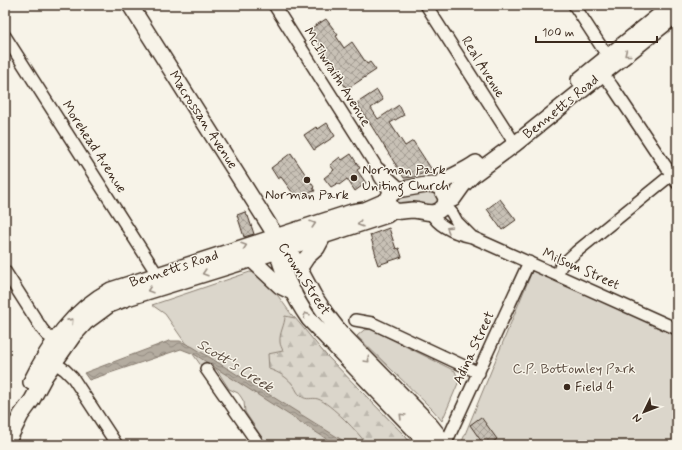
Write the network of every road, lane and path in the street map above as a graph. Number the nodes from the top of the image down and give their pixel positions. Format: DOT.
graph roads {
  1 [pos="130,5"];
  2 [pos="274,5"];
  3 [pos="426,5"];
  4 [pos="574,5"];
  5 [pos="672,5"];
  6 [pos="677,14"];
  7 [pos="5,36"];
  8 [pos="605,65"];
  9 [pos="512,140"];
  10 [pos="674,179"];
  11 [pos="437,185"];
  12 [pos="394,198"];
  13 [pos="446,203"];
  14 [pos="431,213"];
  15 [pos="324,235"];
  16 [pos="472,237"];
  17 [pos="280,245"];
  18 [pos="251,259"];
  19 [pos="529,262"];
  20 [pos="299,269"];
  21 [pos="5,271"];
  22 [pos="157,274"];
  23 [pos="558,275"];
  24 [pos="294,293"];
  25 [pos="355,320"];
  26 [pos="677,329"];
  27 [pos="59,344"];
  28 [pos="49,359"];
  29 [pos="206,370"];
  30 [pos="479,372"];
  31 [pos="6,445"];
  32 [pos="117,445"];
  33 [pos="258,445"];
  34 [pos="429,445"];
  35 [pos="445,445"];
  1 -- 17 [label="main road, Macrossan Avenue"];
  2 -- 12 [label="street, McIlwraith Avenue"];
  3 -- 9 [label="street, Real Avenue"];
  4 -- 8 [label="street"];
  5 -- 8 [label="main road, Bennetts Road"];
  6 -- 8 [label="main road, Bennetts Road, one-way"];
  7 -- 22 [label="street, Morehead Avenue"];
  8 -- 9 [label="main road, Bennetts Road"];
  8 -- 10 [label="street"];
  9 -- 11 [label="main road, Bennetts Road"];
  9 -- 13 [label="main road, Bennetts Road"];
  10 -- 23 [label="street"];
  11 -- 12 [label="main road"];
  11 -- 13 [label="main road"];
  12 -- 14 [label="main road"];
  12 -- 15 [label="main road, Bennetts Road, one-way"];
  17 -- 12 [label="main road, Bennetts Road, one-way"];
  13 -- 14 [label="main road, Bennetts Road"];
  13 -- 16 [label="street, Milsom Street"];
  16 -- 14 [label="street, Milsom Street, one-way"];
  15 -- 17 [label="main road, Bennetts Road"];
  15 -- 20 [label="main road"];
  16 -- 19 [label="street, Milsom Street"];
  17 -- 18 [label="main road, Bennetts Road"];
  17 -- 20 [label="main road, Crown Street"];
  22 -- 17 [label="main road, Bennetts Road, one-way"];
  17 -- 24 [label="main road, Crown Street"];
  18 -- 24 [label="main road"];
  18 -- 27 [label="main road, Bennetts Road, one-way"];
  19 -- 23 [label="street, Milsom Street"];
  19 -- 30 [label="street, Adina Street"];
  20 -- 35 [label="main road, Crown Street, one-way"];
  21 -- 27 [label="street"];
  27 -- 22 [label="main road, Bennetts Road, one-way"];
  23 -- 26 [label="street, Milsom Street"];
  34 -- 24 [label="main road, Crown Street, one-way"];
  25 -- 30 [label="street"];
  27 -- 28 [label="main road, Bennetts Road"];
  28 -- 31 [label="main road, Bennetts Road"];
  28 -- 32 [label="street"];
  29 -- 33 [label="street"];
  30 -- 35 [label="street, Adina Street"];
}
